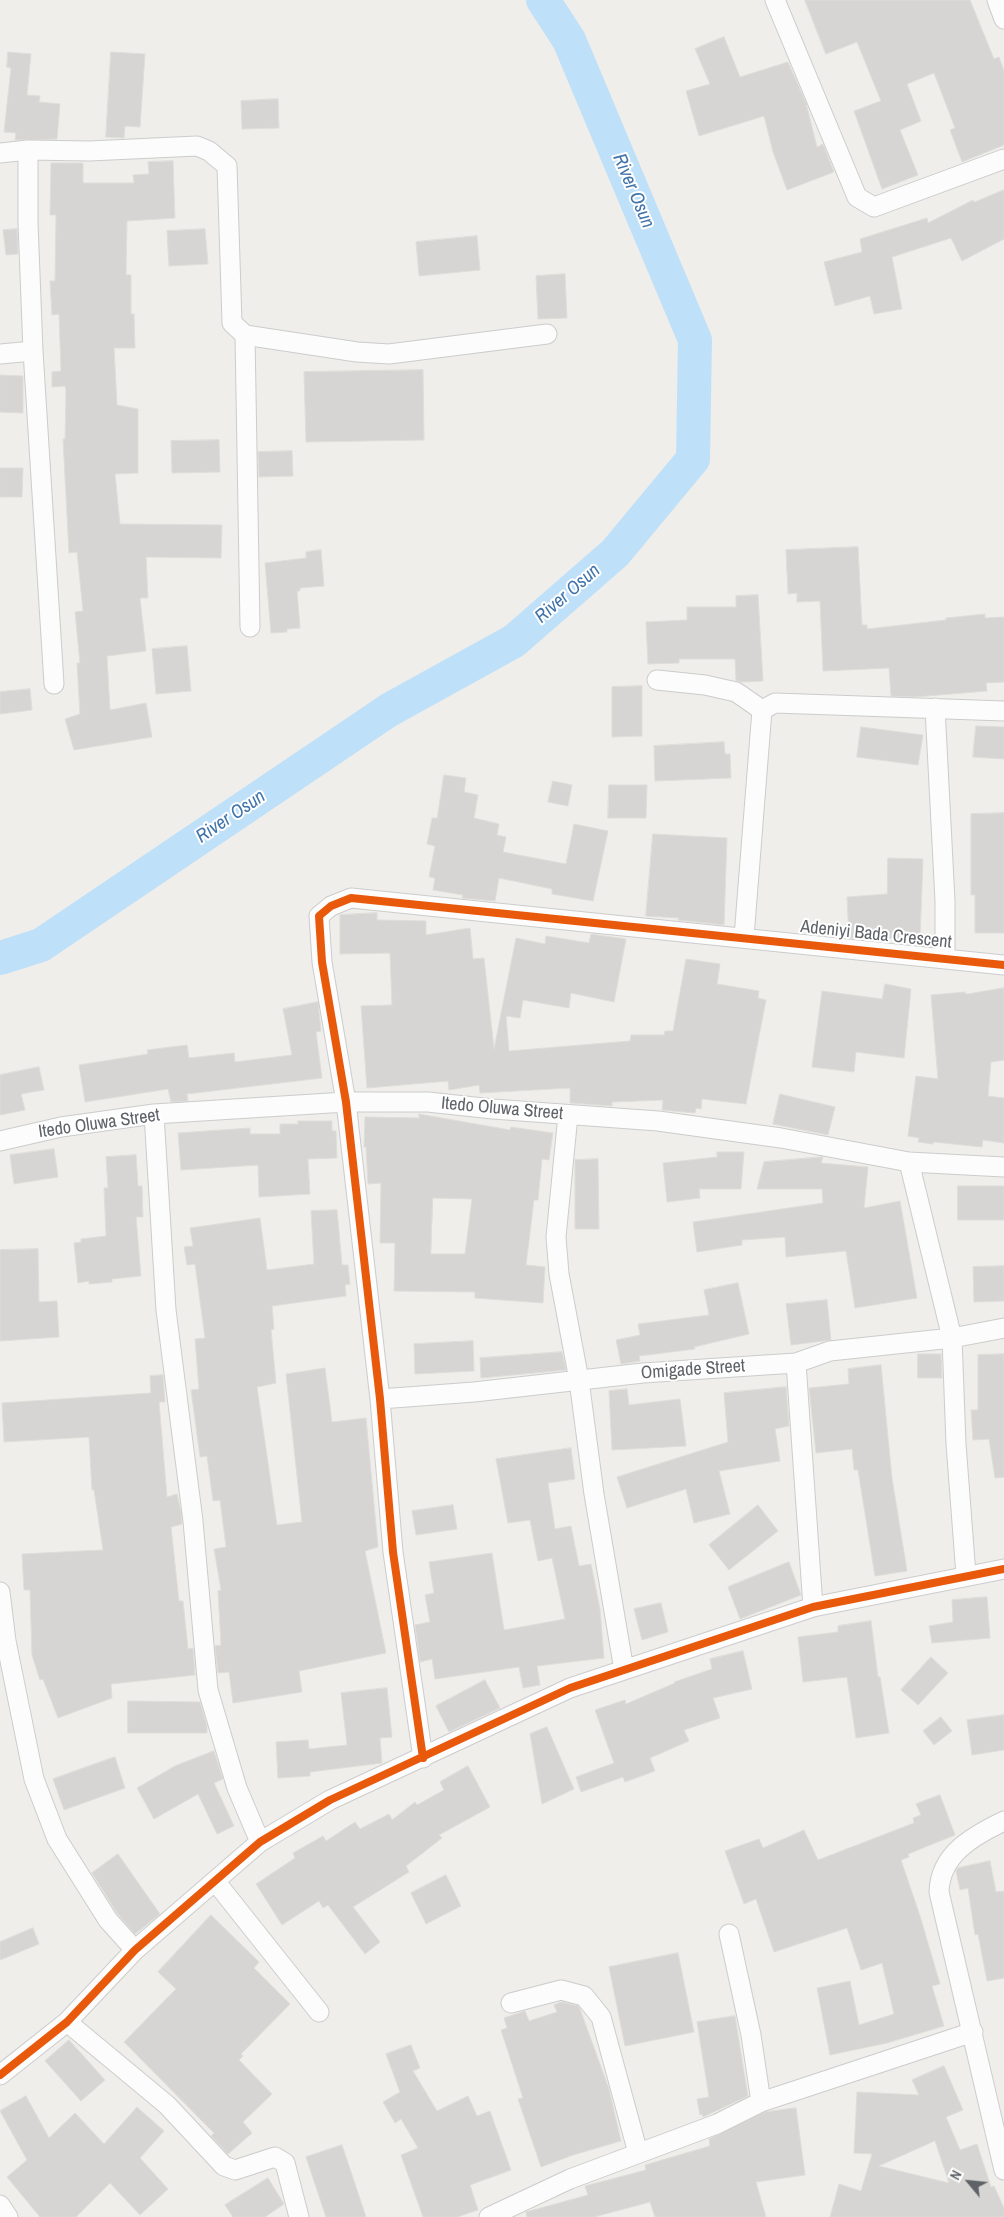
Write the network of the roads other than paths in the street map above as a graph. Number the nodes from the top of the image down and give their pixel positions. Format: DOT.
graph roads {
  1 [pos="775,0"];
  2 [pos="996,0"];
  3 [pos="1004,19"];
  4 [pos="28,150"];
  5 [pos="0,153"];
  6 [pos="1004,159"];
  7 [pos="547,334"];
  8 [pos="244,335"];
  9 [pos="33,351"];
  10 [pos="0,354"];
  11 [pos="250,627"];
  12 [pos="657,680"];
  13 [pos="54,684"];
  14 [pos="935,708"];
  15 [pos="762,710"];
  16 [pos="1004,711"];
  17 [pos="744,937"];
  18 [pos="945,958"];
  19 [pos="1004,965"];
  20 [pos="346,1102"];
  21 [pos="154,1114"];
  22 [pos="568,1115"];
  23 [pos="0,1141"];
  24 [pos="909,1162"];
  25 [pos="1004,1167"];
  26 [pos="1004,1328"];
  27 [pos="952,1338"];
  28 [pos="796,1363"];
  29 [pos="579,1380"];
  30 [pos="380,1399"];
  31 [pos="1004,1569"];
  32 [pos="966,1575"];
  33 [pos="0,1592"];
  34 [pos="813,1607"];
  35 [pos="3,1642"];
  36 [pos="624,1670"];
  37 [pos="423,1758"];
  38 [pos="1004,1821"];
  39 [pos="260,1842"];
  40 [pos="215,1881"];
  41 [pos="729,1934"];
  42 [pos="135,1950"];
  43 [pos="511,2003"];
  44 [pos="319,2012"];
  45 [pos="67,2022"];
  46 [pos="972,2032"];
  47 [pos="0,2075"];
  48 [pos="761,2102"];
  49 [pos="638,2153"];
  50 [pos="1004,2170"];
  51 [pos="0,2205"];
  52 [pos="8,2217"];
  53 [pos="298,2217"];
  54 [pos="489,2217"];
  1 -- 6 [label="street"];
  2 -- 3 [label="street"];
  4 -- 5 [label="street"];
  4 -- 8 [label="street"];
  4 -- 9 [label="street"];
  7 -- 8 [label="street"];
  8 -- 11 [label="street"];
  9 -- 10 [label="street"];
  9 -- 13 [label="street"];
  12 -- 15 [label="street"];
  14 -- 15 [label="street"];
  14 -- 16 [label="street"];
  14 -- 18 [label="street"];
  15 -- 17 [label="street"];
  17 -- 18 [label="street, Adeniyi Bada Crescent"];
  17 -- 20 [label="street, Adeniyi Bada Crescent"];
  18 -- 19 [label="street, Adeniyi Bada Crescent"];
  20 -- 21 [label="street, Itedo Oluwa Street"];
  20 -- 22 [label="street, Itedo Oluwa Street"];
  20 -- 30 [label="street"];
  21 -- 23 [label="street, Itedo Oluwa Street"];
  21 -- 39 [label="street"];
  22 -- 24 [label="street, Itedo Oluwa Street"];
  22 -- 29 [label="street"];
  24 -- 25 [label="street, Itedo Oluwa Street"];
  24 -- 27 [label="street"];
  26 -- 27 [label="street, Omigade Street"];
  27 -- 28 [label="street, Omigade Street"];
  27 -- 32 [label="street"];
  28 -- 29 [label="street, Omigade Street"];
  28 -- 34 [label="street"];
  29 -- 30 [label="street, Omigade Street"];
  29 -- 36 [label="street"];
  30 -- 37 [label="street"];
  31 -- 32 [label="street"];
  32 -- 34 [label="street"];
  33 -- 35 [label="street"];
  34 -- 36 [label="street"];
  35 -- 42 [label="street"];
  36 -- 37 [label="street"];
  37 -- 39 [label="street"];
  38 -- 46 [label="street"];
  39 -- 40 [label="street"];
  40 -- 42 [label="street"];
  40 -- 44 [label="street"];
  41 -- 48 [label="street"];
  42 -- 45 [label="street"];
  43 -- 49 [label="street"];
  45 -- 47 [label="street"];
  45 -- 53 [label="street"];
  46 -- 48 [label="street"];
  46 -- 50 [label="street"];
  48 -- 49 [label="street"];
  49 -- 54 [label="street"];
  51 -- 52 [label="street"];
}
